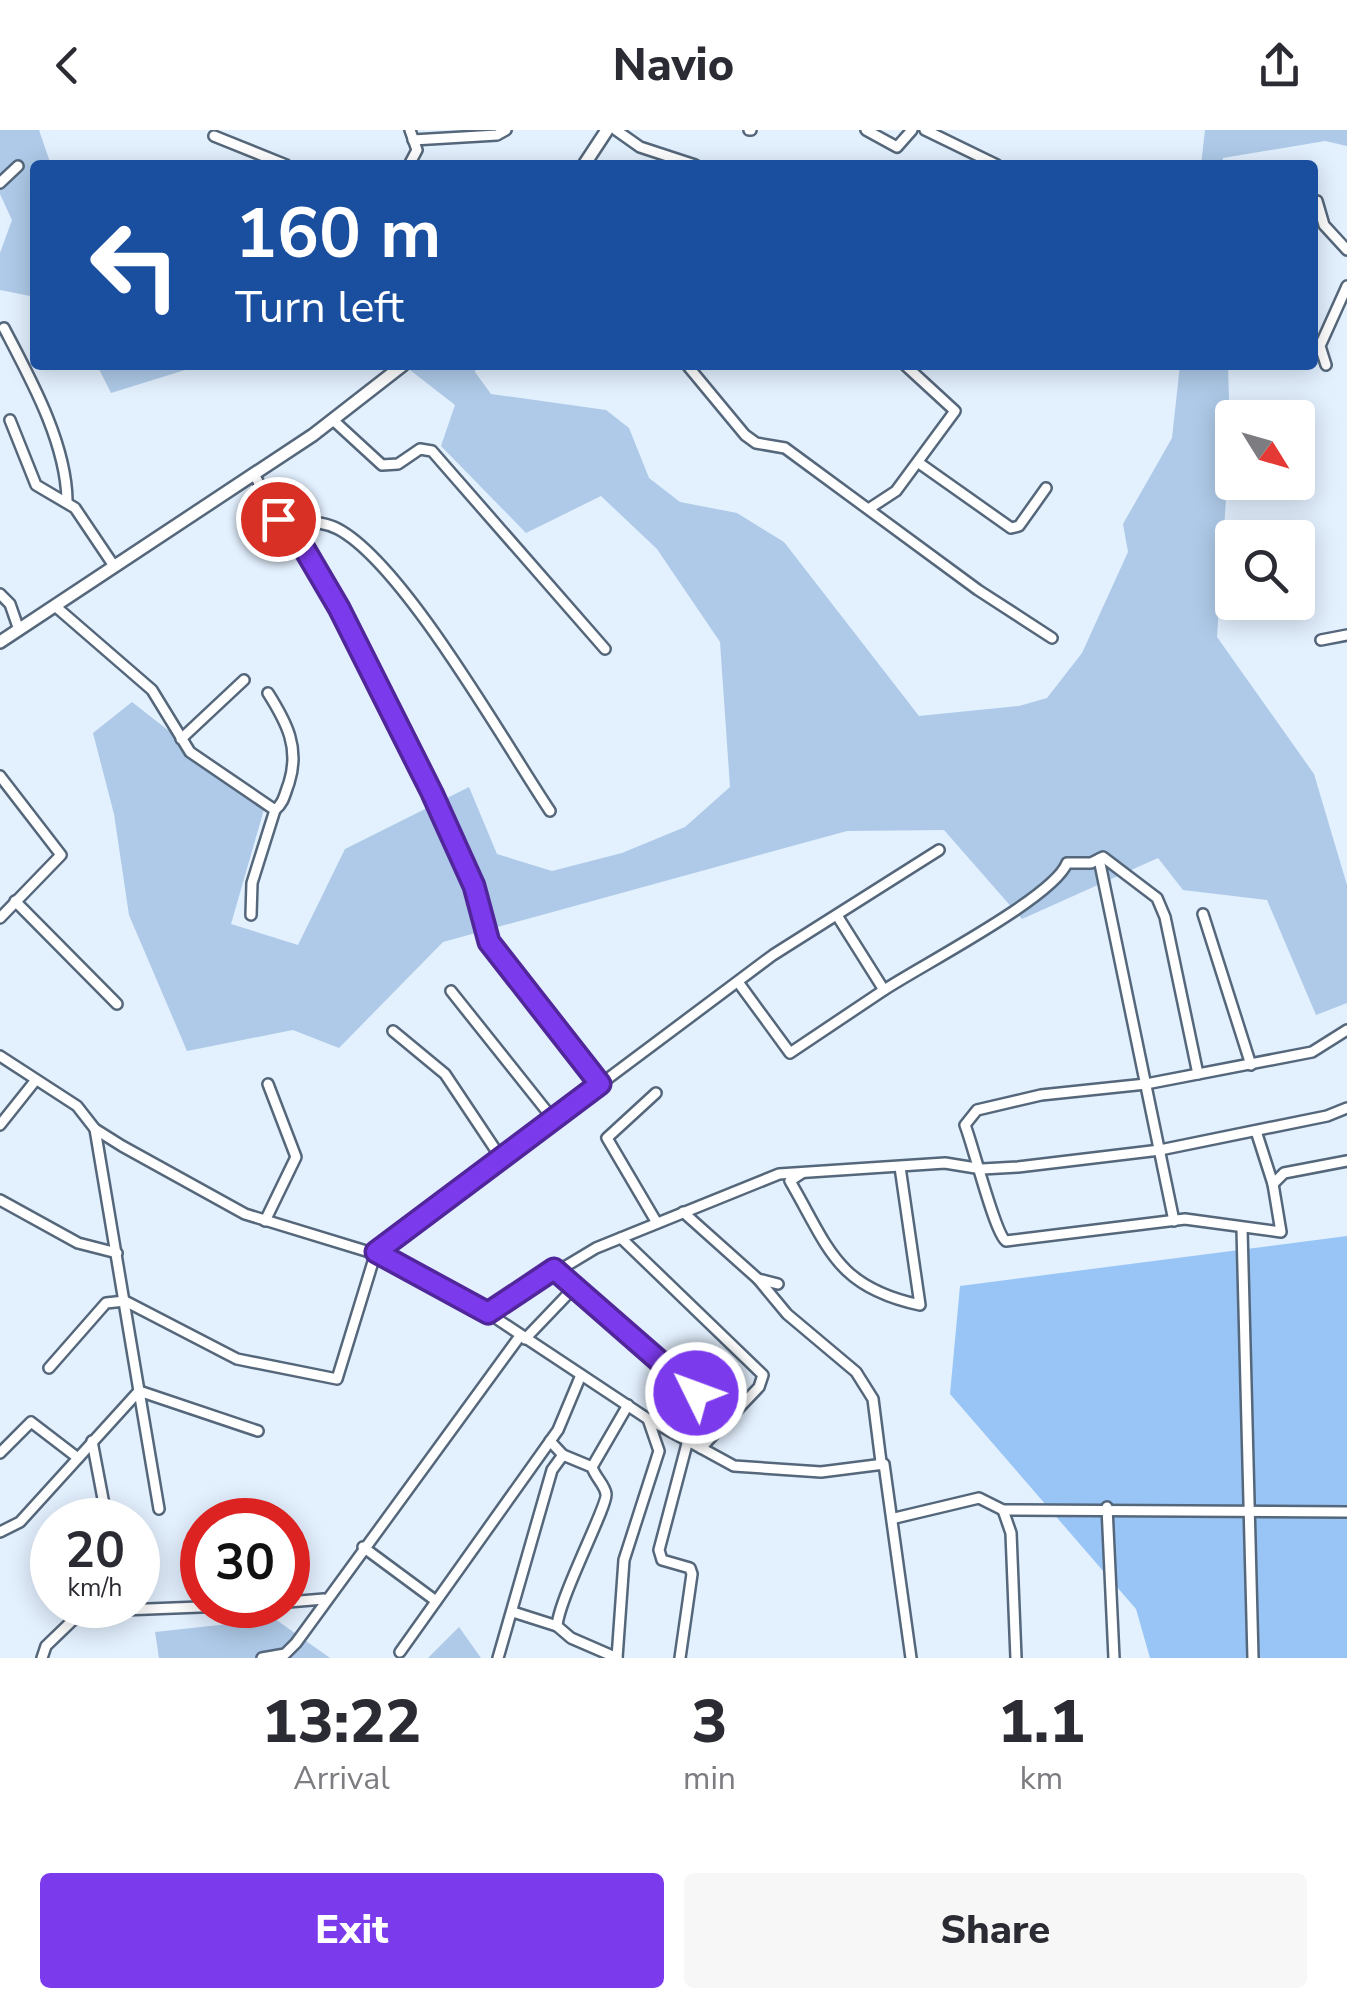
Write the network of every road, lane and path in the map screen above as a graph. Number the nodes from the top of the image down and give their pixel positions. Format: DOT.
graph roads {
  1 [pos="506,130"];
  2 [pos="607,130"];
  3 [pos="866,130"];
  4 [pos="912,130"];
  5 [pos="925,130"];
  6 [pos="624,132"];
  7 [pos="412,135"];
  8 [pos="214,136"];
  9 [pos="274,160"];
  10 [pos="411,160"];
  11 [pos="587,160"];
  12 [pos="677,160"];
  13 [pos="987,160"];
  14 [pos="18,166"];
  15 [pos="0,183"];
  16 [pos="1318,205"];
  17 [pos="1347,250"];
  18 [pos="1347,286"];
  19 [pos="4,328"];
  20 [pos="1326,366"];
  21 [pos="397,370"];
  22 [pos="691,370"];
  23 [pos="911,370"];
  24 [pos="10,420"];
  25 [pos="334,420"];
  26 [pos="919,463"];
  27 [pos="254,474"];
  28 [pos="1046,488"];
  29 [pos="67,500"];
  30 [pos="870,508"];
  31 [pos="288,521"];
  32 [pos="114,566"];
  33 [pos="0,594"];
  34 [pos="54,606"];
  35 [pos="19,630"];
  36 [pos="1347,636"];
  37 [pos="1052,638"];
  38 [pos="1321,640"];
  39 [pos="0,642"];
  40 [pos="605,649"];
  41 [pos="244,680"];
  42 [pos="268,693"];
  43 [pos="181,739"];
  44 [pos="0,776"];
  45 [pos="275,810"];
  46 [pos="550,811"];
  47 [pos="939,850"];
  48 [pos="1099,859"];
  49 [pos="15,901"];
  50 [pos="1203,914"];
  51 [pos="251,915"];
  52 [pos="838,917"];
  53 [pos="0,918"];
  54 [pos="738,982"];
  55 [pos="884,990"];
  56 [pos="451,991"];
  57 [pos="117,1004"];
  58 [pos="1347,1030"];
  59 [pos="393,1031"];
  60 [pos="0,1056"];
  61 [pos="1251,1065"];
  62 [pos="1198,1074"];
  63 [pos="35,1081"];
  64 [pos="268,1084"];
  65 [pos="600,1084"];
  66 [pos="1146,1084"];
  67 [pos="656,1093"];
  68 [pos="1347,1108"];
  69 [pos="553,1120"];
  70 [pos="0,1125"];
  71 [pos="95,1129"];
  72 [pos="1256,1131"];
  73 [pos="1160,1150"];
  74 [pos="502,1158"];
  75 [pos="1347,1161"];
  76 [pos="900,1167"];
  77 [pos="982,1169"];
  78 [pos="802,1172"];
  79 [pos="1273,1184"];
  80 [pos="0,1200"];
  81 [pos="684,1212"];
  82 [pos="265,1221"];
  83 [pos="1174,1221"];
  84 [pos="657,1223"];
  85 [pos="1242,1229"];
  86 [pos="621,1238"];
  87 [pos="376,1252"];
  88 [pos="117,1253"];
  89 [pos="554,1269"];
  90 [pos="758,1279"];
  91 [pos="778,1284"];
  92 [pos="586,1296"];
  93 [pos="125,1301"];
  94 [pos="488,1313"];
  95 [pos="522,1338"];
  96 [pos="49,1368"];
  97 [pos="581,1375"];
  98 [pos="140,1391"];
  99 [pos="628,1405"];
  100 [pos="725,1418"];
  101 [pos="648,1419"];
  102 [pos="258,1431"];
  103 [pos="688,1440"];
  104 [pos="550,1441"];
  105 [pos="92,1442"];
  106 [pos="701,1448"];
  107 [pos="0,1453"];
  108 [pos="563,1455"];
  109 [pos="78,1458"];
  110 [pos="881,1462"];
  111 [pos="592,1467"];
  112 [pos="103,1498"];
  113 [pos="157,1498"];
  114 [pos="1107,1507"];
  115 [pos="1003,1510"];
  116 [pos="1250,1510"];
  117 [pos="1347,1512"];
  118 [pos="895,1518"];
  119 [pos="0,1532"];
  120 [pos="363,1547"];
  121 [pos="324,1599"];
  122 [pos="310,1600"];
  123 [pos="436,1601"];
  124 [pos="513,1612"];
  125 [pos="558,1626"];
  126 [pos="65,1628"];
  127 [pos="400,1652"];
  128 [pos="591,1654"];
  129 [pos="42,1658"];
  130 [pos="262,1658"];
  131 [pos="498,1658"];
  132 [pos="616,1658"];
  133 [pos="680,1658"];
  134 [pos="911,1658"];
  135 [pos="1016,1658"];
  136 [pos="1114,1658"];
  137 [pos="1253,1658"];
  1 -- 7 [label="street"];
  2 -- 11 [label="main road"];
  3 -- 4 [label="street"];
  5 -- 13 [label="street"];
  6 -- 12 [label="street"];
  7 -- 10 [label="street"];
  8 -- 9 [label="street"];
  14 -- 15 [label="street"];
  16 -- 17 [label="street"];
  18 -- 20 [label="street"];
  19 -- 29 [label="street"];
  21 -- 25 [label="main road"];
  22 -- 30 [label="street"];
  23 -- 26 [label="street"];
  24 -- 29 [label="street"];
  25 -- 27 [label="main road"];
  25 -- 40 [label="street"];
  26 -- 28 [label="street"];
  26 -- 30 [label="street"];
  27 -- 31 [label="street"];
  27 -- 32 [label="main road"];
  29 -- 32 [label="street"];
  30 -- 37 [label="street"];
  31 -- 46 [label="street"];
  31 -- 65 [label="street"];
  32 -- 34 [label="main road"];
  33 -- 35 [label="street"];
  34 -- 35 [label="main road"];
  34 -- 43 [label="street"];
  35 -- 39 [label="main road"];
  36 -- 38 [label="street"];
  41 -- 43 [label="street"];
  42 -- 45 [label="street"];
  43 -- 45 [label="street"];
  44 -- 49 [label="street"];
  45 -- 51 [label="street"];
  47 -- 52 [label="street"];
  48 -- 55 [label="street"];
  48 -- 62 [label="street"];
  48 -- 66 [label="street"];
  49 -- 53 [label="street"];
  49 -- 57 [label="street"];
  50 -- 61 [label="street"];
  52 -- 54 [label="street"];
  52 -- 55 [label="street"];
  54 -- 55 [label="street"];
  54 -- 65 [label="street"];
  56 -- 69 [label="street"];
  58 -- 61 [label="street"];
  59 -- 74 [label="street"];
  60 -- 63 [label="street"];
  61 -- 62 [label="street"];
  62 -- 66 [label="street"];
  63 -- 70 [label="street"];
  63 -- 71 [label="street"];
  64 -- 82 [label="street"];
  65 -- 69 [label="street"];
  66 -- 73 [label="street"];
  66 -- 77 [label="street"];
  67 -- 84 [label="street"];
  68 -- 72 [label="street"];
  69 -- 74 [label="street"];
  71 -- 82 [label="street"];
  71 -- 88 [label="street"];
  72 -- 73 [label="street"];
  72 -- 79 [label="street"];
  73 -- 77 [label="street"];
  73 -- 83 [label="street"];
  74 -- 87 [label="street"];
  75 -- 79 [label="street"];
  76 -- 77 [label="street"];
  76 -- 78 [label="street"];
  76 -- 78 [label="street"];
  77 -- 83 [label="street"];
  78 -- 81 [label="street"];
  79 -- 85 [label="street"];
  80 -- 88 [label="street"];
  81 -- 84 [label="street"];
  81 -- 90 [label="street"];
  82 -- 87 [label="street"];
  83 -- 85 [label="street"];
  84 -- 86 [label="street"];
  85 -- 116 [label="street"];
  86 -- 89 [label="street"];
  86 -- 100 [label="street"];
  87 -- 93 [label="street"];
  87 -- 94 [label="street"];
  88 -- 93 [label="street"];
  89 -- 92 [label="street"];
  89 -- 94 [label="street"];
  90 -- 91 [label="street"];
  90 -- 110 [label="street"];
  92 -- 95 [label="street"];
  92 -- 100 [label="street"];
  93 -- 96 [label="street"];
  93 -- 98 [label="street"];
  94 -- 95 [label="street"];
  95 -- 97 [label="street"];
  95 -- 120 [label="street"];
  97 -- 99 [label="street"];
  97 -- 104 [label="street"];
  98 -- 102 [label="street"];
  98 -- 105 [label="street"];
  98 -- 113 [label="street"];
  99 -- 101 [label="street"];
  99 -- 111 [label="street"];
  100 -- 106 [label="street"];
  101 -- 103 [label="street"];
  101 -- 132 [label="street"];
  103 -- 106 [label="street"];
  103 -- 133 [label="street"];
  104 -- 108 [label="street"];
  104 -- 123 [label="street"];
  105 -- 109 [label="street"];
  105 -- 112 [label="street"];
  106 -- 110 [label="street"];
  107 -- 109 [label="street"];
  108 -- 111 [label="street"];
  108 -- 124 [label="street"];
  109 -- 119 [label="street"];
  110 -- 118 [label="street"];
  111 -- 125 [label="street"];
  114 -- 115 [label="street"];
  114 -- 116 [label="street"];
  114 -- 136 [label="street"];
  115 -- 118 [label="street"];
  115 -- 135 [label="street"];
  116 -- 117 [label="street"];
  116 -- 137 [label="street"];
  118 -- 134 [label="street"];
  120 -- 121 [label="street"];
  120 -- 123 [label="street"];
  121 -- 122 [label="street"];
  121 -- 130 [label="street"];
  123 -- 127 [label="street"];
  124 -- 125 [label="street"];
  124 -- 131 [label="street"];
  125 -- 128 [label="street"];
  126 -- 129 [label="street"];
  128 -- 132 [label="street"];
}
